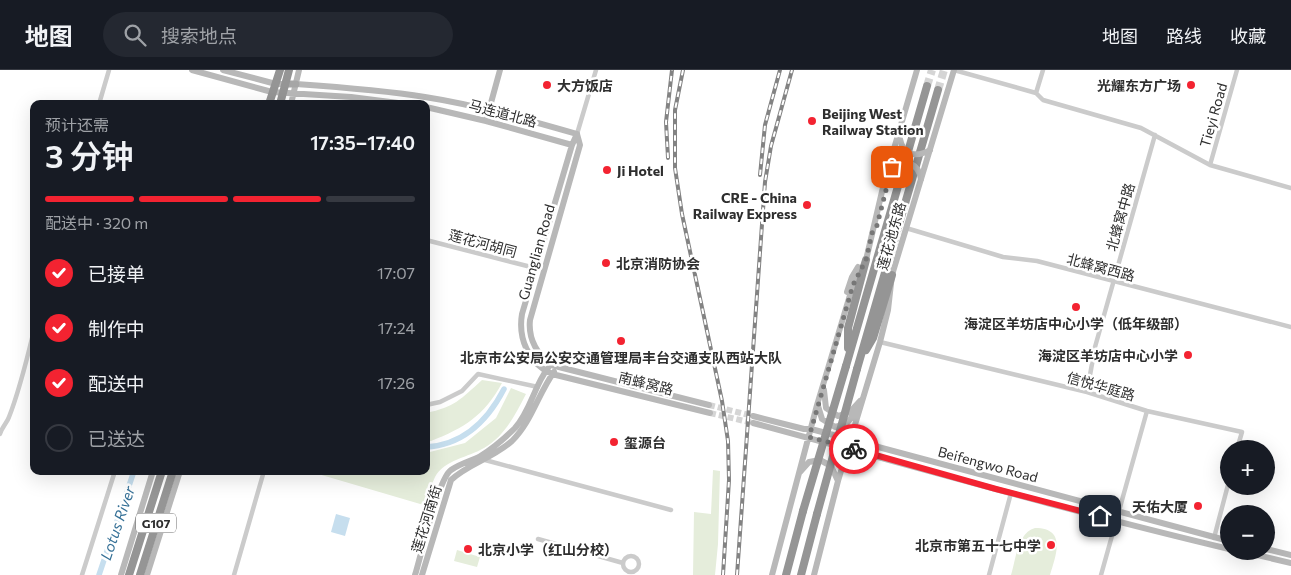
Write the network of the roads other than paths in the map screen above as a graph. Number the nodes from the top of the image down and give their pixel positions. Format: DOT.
graph roads {
  1 [pos="109,70"];
  2 [pos="192,70"];
  3 [pos="223,70"];
  4 [pos="280,70"];
  5 [pos="289,70"];
  6 [pos="299,70"];
  7 [pos="500,70"];
  8 [pos="596,70"];
  9 [pos="918,70"];
  10 [pos="954,70"];
  11 [pos="1043,70"];
  12 [pos="1237,70"];
  13 [pos="276,84"];
  14 [pos="296,84"];
  15 [pos="927,86"];
  16 [pos="284,88"];
  17 [pos="938,90"];
  18 [pos="272,92"];
  19 [pos="1036,92"];
  20 [pos="294,93"];
  21 [pos="100,100"];
  22 [pos="269,100"];
  23 [pos="281,100"];
  24 [pos="292,100"];
  25 [pos="365,100"];
  26 [pos="430,108"];
  27 [pos="488,110"];
  28 [pos="486,121"];
  29 [pos="577,134"];
  30 [pos="1155,135"];
  31 [pos="900,139"];
  32 [pos="572,145"];
  33 [pos="930,150"];
  34 [pos="1210,165"];
  35 [pos="892,167"];
  36 [pos="921,179"];
  37 [pos="1291,188"];
  38 [pos="906,228"];
  39 [pos="872,233"];
  40 [pos="867,240"];
  41 [pos="430,241"];
  42 [pos="866,260"];
  43 [pos="535,268"];
  44 [pos="892,275"];
  45 [pos="1113,282"];
  46 [pos="847,306"];
  47 [pos="1291,327"];
  48 [pos="880,342"];
  49 [pos="30,346"];
  50 [pos="848,358"];
  51 [pos="860,360"];
  52 [pos="554,366"];
  53 [pos="549,372"];
  54 [pos="823,386"];
  55 [pos="540,388"];
  56 [pos="1087,392"];
  57 [pos="862,399"];
  58 [pos="430,404"];
  59 [pos="817,405"];
  60 [pos="858,410"];
  61 [pos="1147,411"];
  62 [pos="1,427"];
  63 [pos="811,429"];
  64 [pos="0,434"];
  65 [pos="809,437"];
  66 [pos="850,440"];
  67 [pos="1240,440"];
  68 [pos="848,447"];
  69 [pos="485,460"];
  70 [pos="799,473"];
  71 [pos="114,475"];
  72 [pos="152,475"];
  73 [pos="161,475"];
  74 [pos="172,475"];
  75 [pos="179,475"];
  76 [pos="263,475"];
  77 [pos="838,481"];
  78 [pos="1011,493"];
  79 [pos="1225,495"];
  80 [pos="671,510"];
  81 [pos="1119,512"];
  82 [pos="1118,521"];
  83 [pos="1214,538"];
  84 [pos="1220,539"];
  85 [pos="538,540"];
  86 [pos="1220,546"];
  87 [pos="1275,552"];
  88 [pos="1291,555"];
  89 [pos="1275,559"];
  90 [pos="623,563"];
  91 [pos="1291,563"];
  92 [pos="629,573"];
  93 [pos="82,575"];
  94 [pos="121,575"];
  95 [pos="129,575"];
  96 [pos="140,575"];
  97 [pos="147,575"];
  98 [pos="234,575"];
  99 [pos="415,575"];
  100 [pos="422,575"];
  101 [pos="772,575"];
  102 [pos="786,575"];
  103 [pos="801,575"];
  104 [pos="814,575"];
  105 [pos="989,575"];
  106 [pos="1101,575"];
  1 -- 21 [label="street"];
  2 -- 18 [label="street"];
  3 -- 13 [label="street"];
  4 -- 13 [label="highway"];
  5 -- 16 [label="highway"];
  6 -- 14 [label="street"];
  7 -- 27 [label="street"];
  8 -- 29 [label="street"];
  9 -- 31 [label="street, 莲花池东路"];
  9 -- 39 [label="street, 莲花池东路"];
  10 -- 19 [label="street"];
  10 -- 33 [label="street, 莲花池东路"];
  11 -- 19 [label="street"];
  12 -- 34 [label="street, Tieyi Road"];
  13 -- 16 [label="street"];
  13 -- 18 [label="highway"];
  14 -- 16 [label="main road"];
  14 -- 20 [label="street"];
  14 -- 27 [label="street, 马连道北路"];
  15 -- 50 [label="highway"];
  16 -- 18 [label="street"];
  16 -- 20 [label="street"];
  16 -- 23 [label="highway"];
  17 -- 51 [label="highway"];
  18 -- 22 [label="highway"];
  19 -- 30 [label="street"];
  20 -- 24 [label="street"];
  20 -- 25 [label="street"];
  26 -- 28 [label="street, 马连道北路"];
  27 -- 28 [label="street"];
  27 -- 29 [label="street, 马连道北路"];
  28 -- 32 [label="street, 马连道北路"];
  29 -- 32 [label="street"];
  29 -- 52 [label="street, Guanglian Road"];
  30 -- 34 [label="street"];
  30 -- 45 [label="street, 北蜂窝中路"];
  31 -- 33 [label="street, bridge"];
  31 -- 35 [label="street, 莲花池东路"];
  32 -- 43 [label="street"];
  33 -- 36 [label="street, 莲花池东路"];
  34 -- 37 [label="street"];
  35 -- 36 [label="street, bridge"];
  35 -- 39 [label="street, 莲花池东路"];
  36 -- 38 [label="street, 莲花池东路"];
  38 -- 44 [label="street, 莲花池东路"];
  38 -- 45 [label="street, 北蜂窝西路"];
  39 -- 42 [label="street, 莲花池东路"];
  40 -- 46 [label="street"];
  41 -- 43 [label="street, 莲花河胡同"];
  42 -- 46 [label="street, 莲花池东路"];
  42 -- 50 [label="highway"];
  43 -- 53 [label="street"];
  44 -- 48 [label="street, 莲花池东路"];
  44 -- 51 [label="highway"];
  45 -- 47 [label="street, 北蜂窝西路"];
  45 -- 56 [label="street, 北蜂窝中路"];
  46 -- 54 [label="street, 莲花池东路"];
  48 -- 56 [label="street, 信悦华庭路"];
  48 -- 57 [label="street, 莲花池东路"];
  49 -- 62 [label="street"];
  50 -- 102 [label="highway, bridge"];
  51 -- 103 [label="highway, bridge"];
  52 -- 53 [label="street, 莲花河南街"];
  52 -- 53 [label="street, 南蜂窝路"];
  53 -- 55 [label="street, 莲花河南街"];
  54 -- 57 [label="street"];
  54 -- 59 [label="street, 莲花池东路"];
  55 -- 58 [label="street"];
  55 -- 69 [label="street, 莲花河南街"];
  55 -- 99 [label="street, 莲花河南街"];
  56 -- 61 [label="street, 信悦华庭路"];
  57 -- 60 [label="street, 莲花池东路"];
  59 -- 60 [label="street"];
  59 -- 63 [label="street, 莲花池东路"];
  60 -- 66 [label="street, 莲花池东路"];
  61 -- 67 [label="street, 信悦华庭路"];
  61 -- 81 [label="street"];
  62 -- 64 [label="street"];
  63 -- 65 [label="street, 莲花池东路"];
  63 -- 65 [label="street, Beifengwo Road"];
  63 -- 66 [label="street, Beifengwo Road"];
  65 -- 68 [label="street, Beifengwo Road"];
  65 -- 70 [label="street, 莲花池东路"];
  66 -- 68 [label="street"];
  66 -- 81 [label="street, Beifengwo Road"];
  68 -- 77 [label="street"];
  68 -- 78 [label="street, Beifengwo Road"];
  69 -- 80 [label="street"];
  69 -- 100 [label="street, 莲花河南街"];
  70 -- 77 [label="street"];
  70 -- 101 [label="street, 莲花池东路"];
  71 -- 93 [label="street"];
  72 -- 94 [label="street"];
  73 -- 95 [label="highway, G107"];
  74 -- 96 [label="highway, G107"];
  75 -- 97 [label="street"];
  76 -- 98 [label="street"];
  77 -- 104 [label="street"];
  78 -- 82 [label="street, Beifengwo Road"];
  78 -- 105 [label="street"];
  79 -- 83 [label="street"];
  81 -- 82 [label="street"];
  81 -- 83 [label="street, Beifengwo Road"];
  82 -- 86 [label="street, Beifengwo Road"];
  82 -- 106 [label="street"];
  83 -- 84 [label="street, Beifengwo Road"];
  85 -- 90 [label="street"];
  87 -- 88 [label="street"];
  89 -- 91 [label="street"];
  90 -- 92 [label="street"];
  90 -- 92 [label="street"];
}
